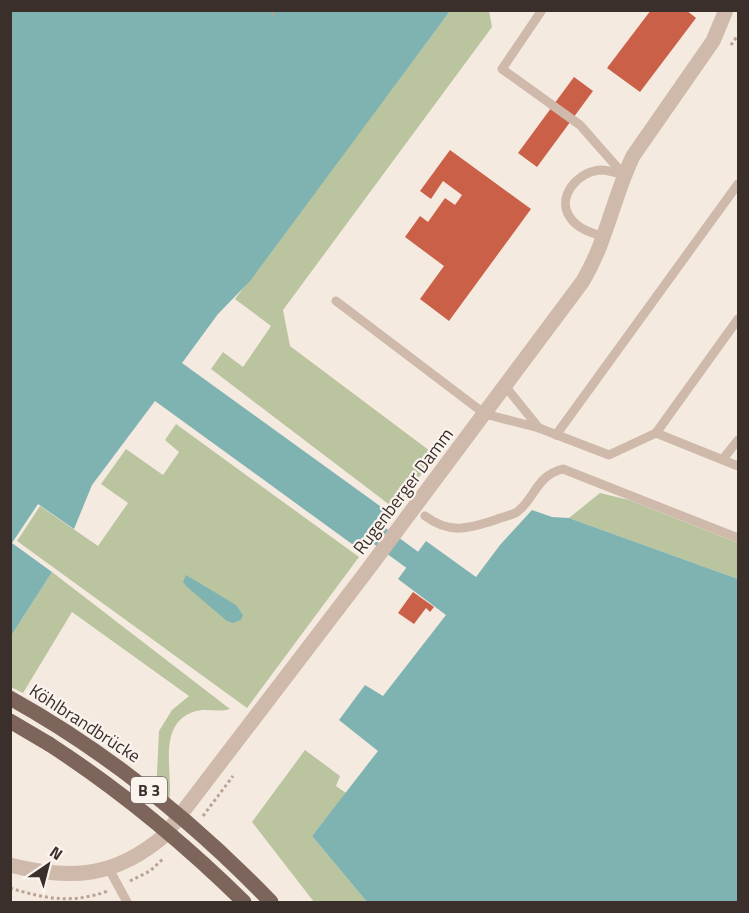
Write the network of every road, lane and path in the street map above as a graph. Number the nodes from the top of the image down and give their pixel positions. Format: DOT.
graph roads {
  1 [pos="276,10"];
  2 [pos="542,10"];
  3 [pos="726,10"];
  4 [pos="272,15"];
  5 [pos="624,175"];
  6 [pos="738,184"];
  7 [pos="605,237"];
  8 [pos="336,301"];
  9 [pos="738,319"];
  10 [pos="505,386"];
  11 [pos="485,414"];
  12 [pos="539,428"];
  13 [pos="656,433"];
  14 [pos="556,435"];
  15 [pos="738,440"];
  16 [pos="723,459"];
  17 [pos="738,466"];
  18 [pos="425,516"];
  19 [pos="738,538"];
  20 [pos="10,698"];
  21 [pos="10,721"];
  22 [pos="10,865"];
  23 [pos="109,869"];
  24 [pos="127,903"];
  25 [pos="244,903"];
  26 [pos="271,903"];
  1 -- 4 [label="path"];
  2 -- 5 [label="lane"];
  3 -- 5 [label="street, Rugenberger Damm"];
  5 -- 7 [label="street, Rugenberger Damm"];
  5 -- 7 [label="lane"];
  6 -- 14 [label="lane"];
  7 -- 10 [label="street, Rugenberger Damm"];
  8 -- 11 [label="lane"];
  9 -- 13 [label="lane"];
  10 -- 11 [label="street, Rugenberger Damm"];
  10 -- 12 [label="lane"];
  11 -- 12 [label="lane"];
  11 -- 23 [label="street, Rugenberger Damm"];
  12 -- 14 [label="lane"];
  13 -- 14 [label="lane"];
  13 -- 16 [label="lane"];
  15 -- 16 [label="lane"];
  16 -- 17 [label="lane"];
  18 -- 19 [label="lane"];
  20 -- 26 [label="main road, Köhlbrandbrücke / B 3, bridge"];
  21 -- 25 [label="main road, Köhlbrandbrücke / B 3, bridge"];
  22 -- 23 [label="street, Rugenberger Damm"];
  23 -- 24 [label="lane"];
}
